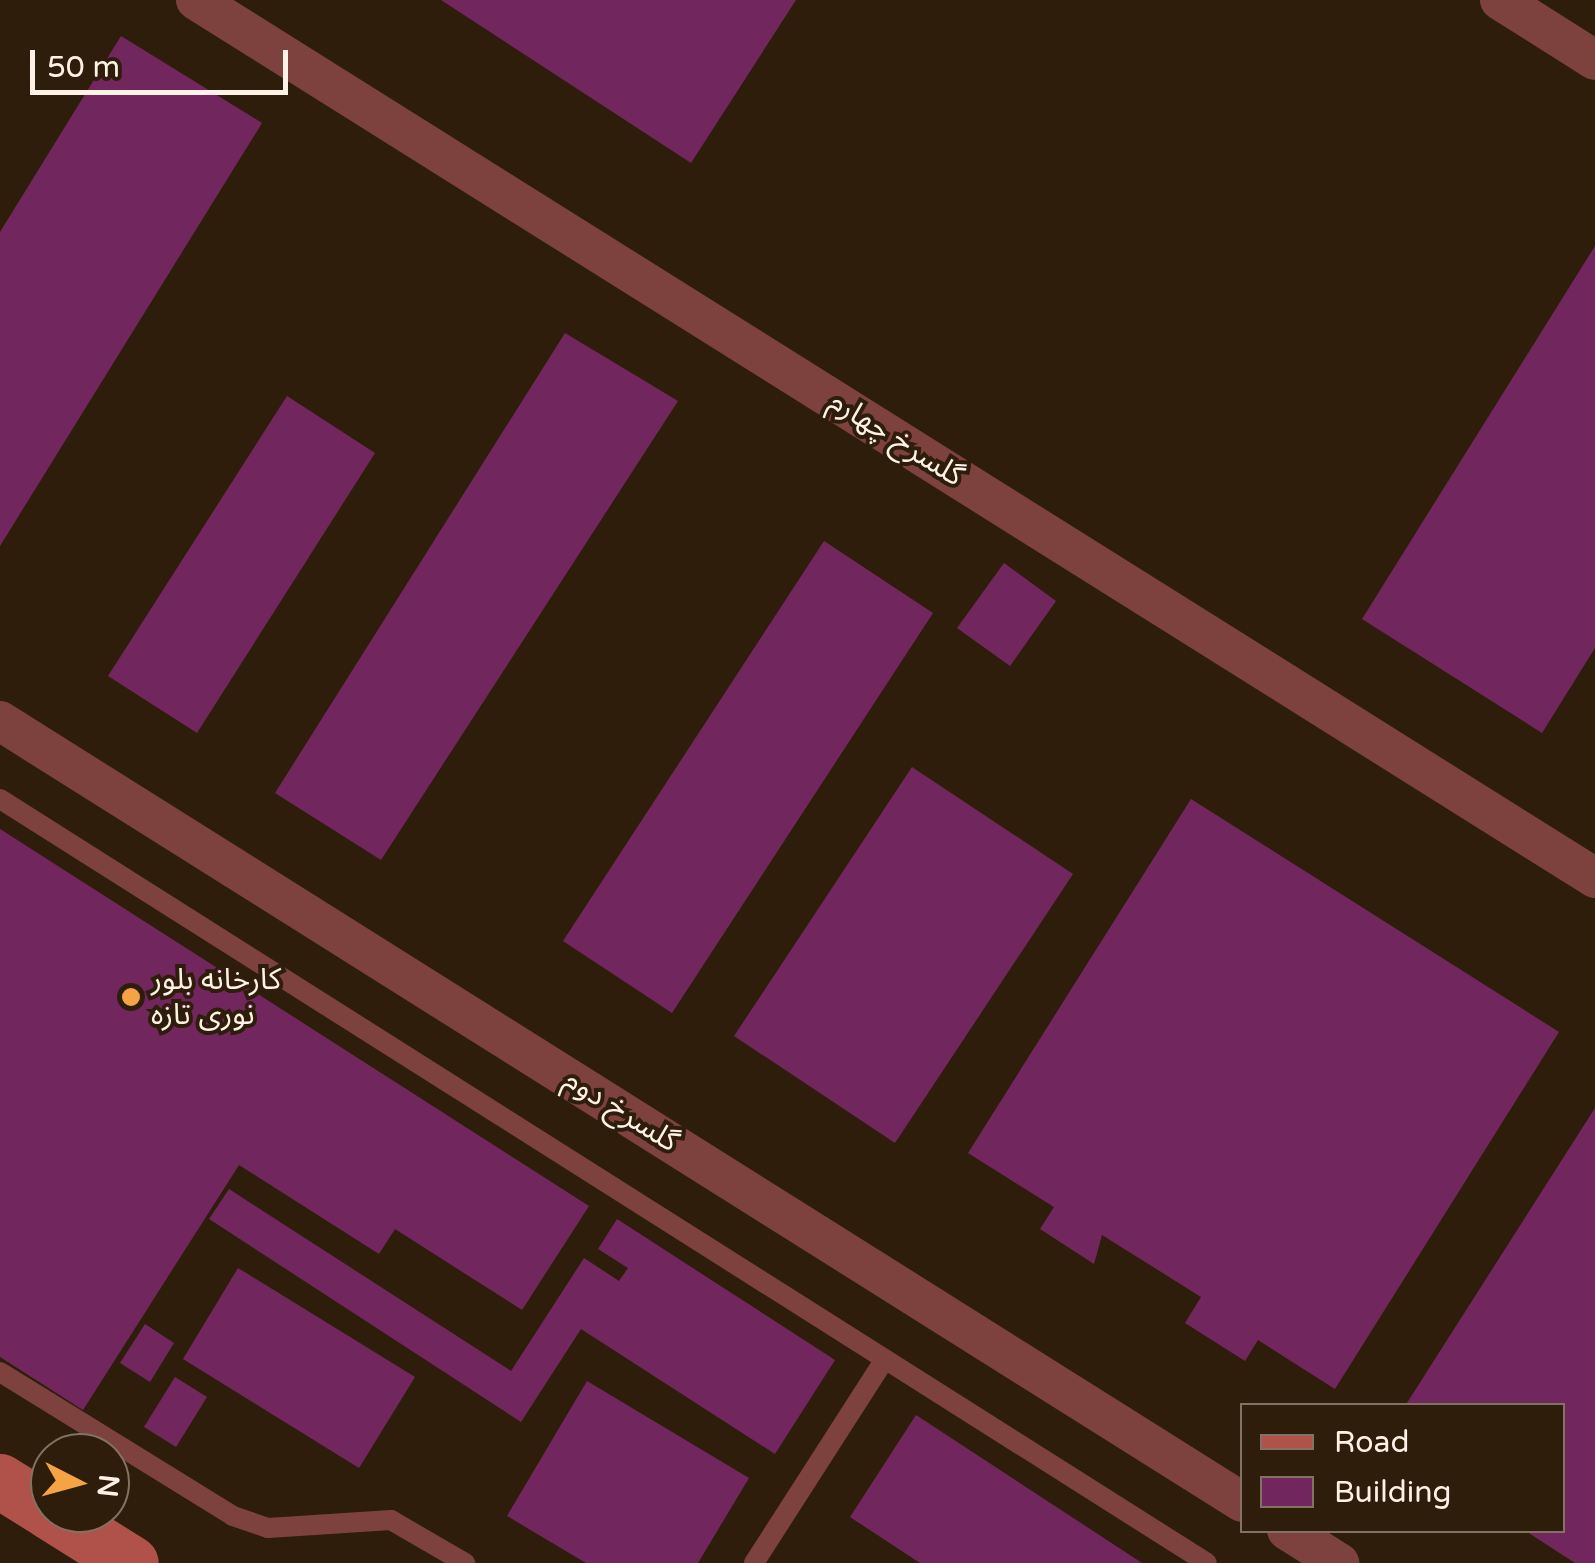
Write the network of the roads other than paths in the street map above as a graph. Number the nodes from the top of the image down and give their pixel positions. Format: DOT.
graph roads {
  1 [pos="196,0"];
  2 [pos="1500,0"];
  3 [pos="1595,60"];
  4 [pos="0,720"];
  5 [pos="0,799"];
  6 [pos="1595,878"];
  7 [pos="885,1359"];
  8 [pos="0,1372"];
  9 [pos="0,1481"];
  10 [pos="30,1500"];
  11 [pos="1240,1501"];
  12 [pos="82,1533"];
  13 [pos="1292,1533"];
  14 [pos="131,1563"];
  15 [pos="465,1563"];
  16 [pos="754,1563"];
  17 [pos="1207,1563"];
  18 [pos="1339,1563"];
  1 -- 6 [label="street, گلسرخ چهارم"];
  2 -- 3 [label="street"];
  4 -- 11 [label="street, گلسرخ دوم"];
  5 -- 7 [label="lane"];
  7 -- 16 [label="lane"];
  7 -- 17 [label="lane"];
  8 -- 15 [label="lane"];
  9 -- 10 [label="street"];
  12 -- 14 [label="street"];
  13 -- 18 [label="street"];
}
